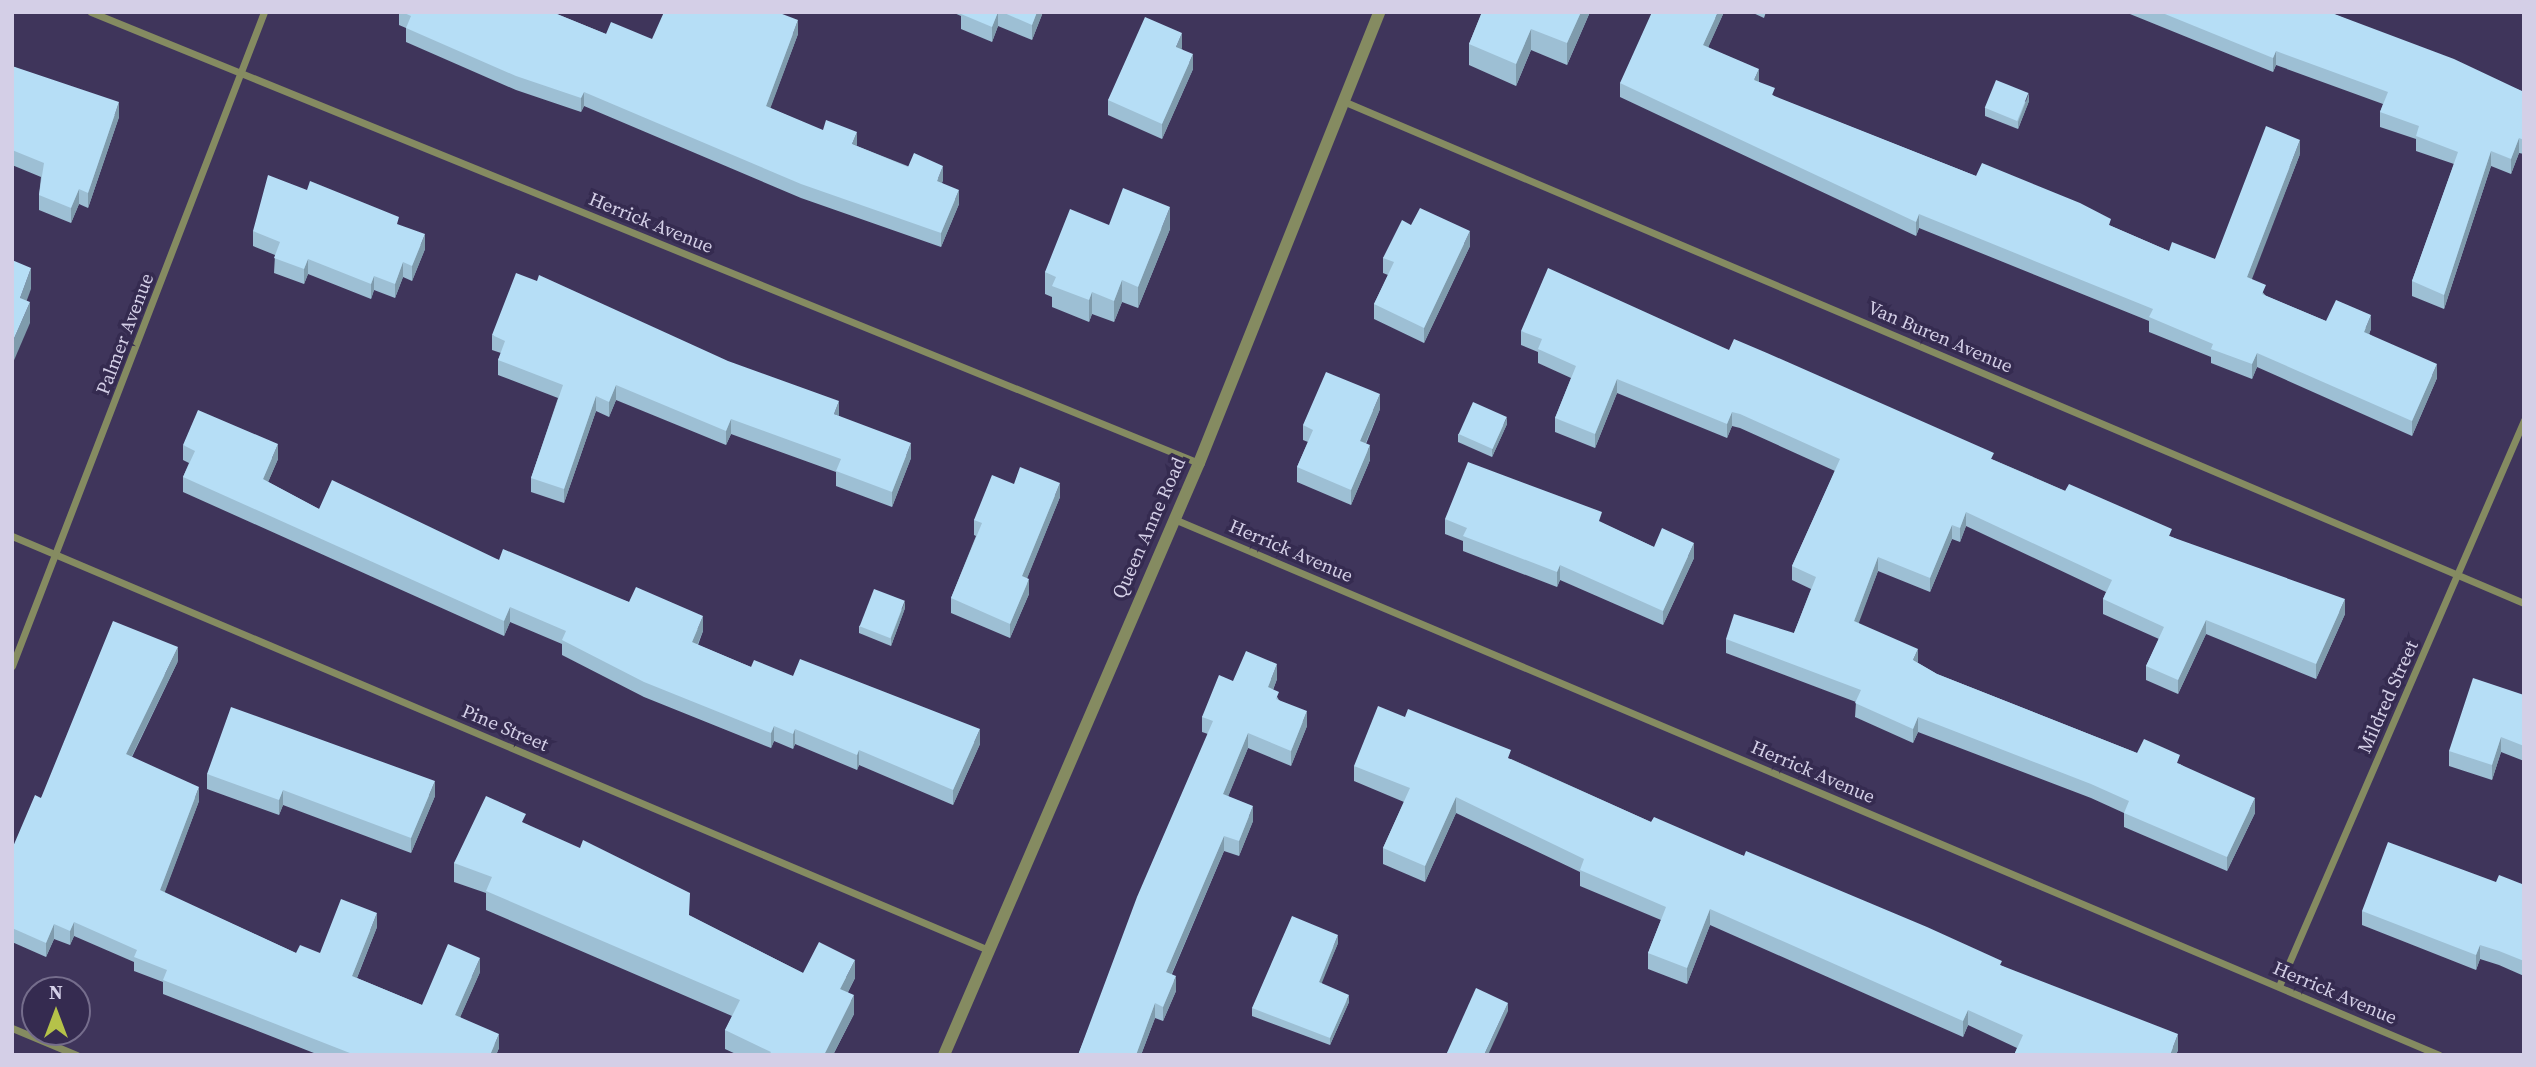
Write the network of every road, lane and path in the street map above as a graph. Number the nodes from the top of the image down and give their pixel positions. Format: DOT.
graph roads {
  1 [pos="91,12"];
  2 [pos="264,12"];
  3 [pos="1378,12"];
  4 [pos="241,72"];
  5 [pos="1343,101"];
  6 [pos="2524,419"];
  7 [pos="1199,463"];
  8 [pos="1174,519"];
  9 [pos="12,536"];
  10 [pos="58,556"];
  11 [pos="2458,575"];
  12 [pos="2524,603"];
  13 [pos="12,666"];
  14 [pos="986,948"];
  15 [pos="2279,986"];
  16 [pos="12,1028"];
  17 [pos="77,1055"];
  18 [pos="944,1055"];
  19 [pos="2439,1055"];
  1 -- 4 [label="street, Herrick Avenue"];
  2 -- 4 [label="street, Palmer Avenue"];
  3 -- 5 [label="street, Queen Anne Road"];
  4 -- 7 [label="street, Herrick Avenue"];
  4 -- 10 [label="street, Palmer Avenue"];
  5 -- 7 [label="street, Queen Anne Road"];
  5 -- 11 [label="street, Van Buren Avenue"];
  6 -- 11 [label="street, Mildred Street"];
  7 -- 8 [label="street, Queen Anne Road"];
  8 -- 14 [label="street, Queen Anne Road"];
  8 -- 15 [label="street, Herrick Avenue"];
  9 -- 10 [label="street, Pine Street"];
  10 -- 13 [label="street, Palmer Avenue"];
  10 -- 14 [label="street, Pine Street"];
  11 -- 12 [label="street, Van Buren Avenue"];
  11 -- 15 [label="street, Mildred Street"];
  14 -- 18 [label="street, Queen Anne Road"];
  15 -- 19 [label="street, Herrick Avenue"];
  16 -- 17 [label="street"];
}
